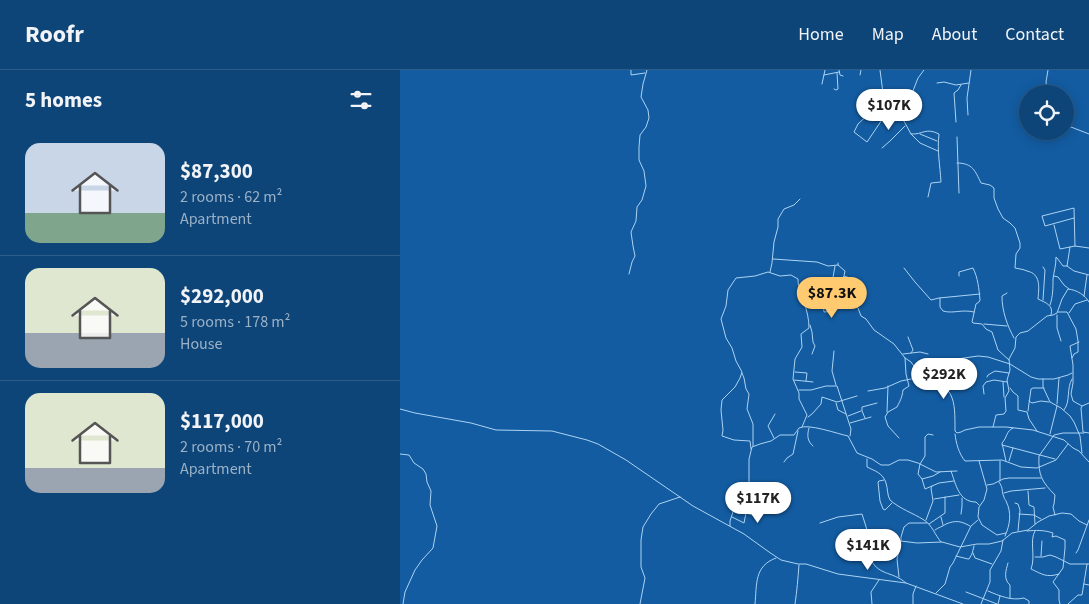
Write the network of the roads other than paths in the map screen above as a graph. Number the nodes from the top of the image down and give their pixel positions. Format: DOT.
graph roads {
  1 [pos="631,70"];
  2 [pos="825,70"];
  3 [pos="861,70"];
  4 [pos="880,70"];
  5 [pos="924,70"];
  6 [pos="971,70"];
  7 [pos="1048,70"];
  8 [pos="646,71"];
  9 [pos="839,71"];
  10 [pos="824,75"];
  11 [pos="860,75"];
  12 [pos="843,76"];
  13 [pos="937,82"];
  14 [pos="969,83"];
  15 [pos="822,84"];
  16 [pos="961,85"];
  17 [pos="1046,85"];
  18 [pos="834,90"];
  19 [pos="883,92"];
  20 [pos="892,104"];
  21 [pos="897,109"];
  22 [pos="968,115"];
  23 [pos="956,122"];
  24 [pos="906,126"];
  25 [pos="1074,128"];
  26 [pos="911,134"];
  27 [pos="918,134"];
  28 [pos="1089,134"];
  29 [pos="957,137"];
  30 [pos="938,141"];
  31 [pos="882,148"];
  32 [pos="938,152"];
  33 [pos="958,163"];
  34 [pos="959,193"];
  35 [pos="928,197"];
  36 [pos="800,199"];
  37 [pos="1074,218"];
  38 [pos="1054,224"];
  39 [pos="1075,246"];
  40 [pos="1070,247"];
  41 [pos="1089,248"];
  42 [pos="772,259"];
  43 [pos="837,264"];
  44 [pos="1067,266"];
  45 [pos="1043,267"];
  46 [pos="904,268"];
  47 [pos="770,272"];
  48 [pos="629,274"];
  49 [pos="1088,275"];
  50 [pos="959,276"];
  51 [pos="1054,276"];
  52 [pos="844,277"];
  53 [pos="825,278"];
  54 [pos="850,278"];
  55 [pos="1089,285"];
  56 [pos="1086,287"];
  57 [pos="1070,289"];
  58 [pos="1007,293"];
  59 [pos="841,294"];
  60 [pos="980,294"];
  61 [pos="832,295"];
  62 [pos="1084,296"];
  63 [pos="940,298"];
  64 [pos="824,299"];
  65 [pos="1087,300"];
  66 [pos="1043,301"];
  67 [pos="1089,302"];
  68 [pos="805,304"];
  69 [pos="1050,306"];
  70 [pos="974,312"];
  71 [pos="1057,313"];
  72 [pos="1068,313"];
  73 [pos="1051,315"];
  74 [pos="982,324"];
  75 [pos="809,325"];
  76 [pos="1008,326"];
  77 [pos="908,336"];
  78 [pos="1015,339"];
  79 [pos="1061,341"];
  80 [pos="1078,342"];
  81 [pos="834,351"];
  82 [pos="911,353"];
  83 [pos="812,354"];
  84 [pos="903,354"];
  85 [pos="928,354"];
  86 [pos="905,358"];
  87 [pos="1072,359"];
  88 [pos="1009,361"];
  89 [pos="1010,364"];
  90 [pos="794,371"];
  91 [pos="742,372"];
  92 [pos="1072,372"];
  93 [pos="1010,374"];
  94 [pos="921,377"];
  95 [pos="987,377"];
  96 [pos="928,378"];
  97 [pos="1043,378"];
  98 [pos="1059,378"];
  99 [pos="1072,378"];
  100 [pos="794,380"];
  101 [pos="908,380"];
  102 [pos="806,381"];
  103 [pos="1003,381"];
  104 [pos="813,382"];
  105 [pos="1008,382"];
  106 [pos="836,386"];
  107 [pos="888,386"];
  108 [pos="1009,386"];
  109 [pos="1044,388"];
  110 [pos="798,390"];
  111 [pos="868,391"];
  112 [pos="984,394"];
  113 [pos="857,396"];
  114 [pos="1004,398"];
  115 [pos="842,400"];
  116 [pos="1028,401"];
  117 [pos="836,402"];
  118 [pos="1050,402"];
  119 [pos="877,403"];
  120 [pos="1089,403"];
  121 [pos="1057,406"];
  122 [pos="1082,406"];
  123 [pos="400,409"];
  124 [pos="862,411"];
  125 [pos="1064,411"];
  126 [pos="888,412"];
  127 [pos="775,414"];
  128 [pos="847,415"];
  129 [pos="1028,415"];
  130 [pos="807,417"];
  131 [pos="871,417"];
  132 [pos="865,418"];
  133 [pos="850,423"];
  134 [pos="802,427"];
  135 [pos="809,427"];
  136 [pos="993,428"];
  137 [pos="1014,428"];
  138 [pos="798,430"];
  139 [pos="1037,431"];
  140 [pos="955,432"];
  141 [pos="1079,433"];
  142 [pos="1084,433"];
  143 [pos="1089,433"];
  144 [pos="934,435"];
  145 [pos="1050,435"];
  146 [pos="1053,436"];
  147 [pos="850,438"];
  148 [pos="899,438"];
  149 [pos="774,439"];
  150 [pos="1069,443"];
  151 [pos="1002,445"];
  152 [pos="813,446"];
  153 [pos="753,447"];
  154 [pos="1014,448"];
  155 [pos="752,449"];
  156 [pos="400,454"];
  157 [pos="1082,454"];
  158 [pos="1040,455"];
  159 [pos="868,458"];
  160 [pos="979,460"];
  161 [pos="1000,460"];
  162 [pos="1056,460"];
  163 [pos="1006,461"];
  164 [pos="784,462"];
  165 [pos="1089,462"];
  166 [pos="1009,463"];
  167 [pos="920,464"];
  168 [pos="1040,467"];
  169 [pos="950,471"];
  170 [pos="957,471"];
  171 [pos="940,472"];
  172 [pos="1041,478"];
  173 [pos="922,479"];
  174 [pos="885,480"];
  175 [pos="954,481"];
  176 [pos="1000,482"];
  177 [pos="933,485"];
  178 [pos="987,485"];
  179 [pos="1045,488"];
  180 [pos="1028,490"];
  181 [pos="742,494"];
  182 [pos="1003,494"];
  183 [pos="759,495"];
  184 [pos="961,496"];
  185 [pos="680,497"];
  186 [pos="945,497"];
  187 [pos="933,499"];
  188 [pos="738,501"];
  189 [pos="758,501"];
  190 [pos="892,503"];
  191 [pos="1015,503"];
  192 [pos="980,506"];
  193 [pos="734,508"];
  194 [pos="757,509"];
  195 [pos="746,514"];
  196 [pos="961,514"];
  197 [pos="1020,514"];
  198 [pos="1035,515"];
  199 [pos="1055,515"];
  200 [pos="731,516"];
  201 [pos="941,516"];
  202 [pos="979,520"];
  203 [pos="1042,520"];
  204 [pos="1089,521"];
  205 [pos="820,523"];
  206 [pos="927,523"];
  207 [pos="1035,524"];
  208 [pos="1087,525"];
  209 [pos="730,526"];
  210 [pos="943,526"];
  211 [pos="971,526"];
  212 [pos="1036,530"];
  213 [pos="1024,531"];
  214 [pos="935,532"];
  215 [pos="1007,532"];
  216 [pos="1018,532"];
  217 [pos="868,533"];
  218 [pos="1003,539"];
  219 [pos="1042,541"];
  220 [pos="901,542"];
  221 [pos="942,542"];
  222 [pos="974,545"];
  223 [pos="960,547"];
  224 [pos="973,553"];
  225 [pos="1076,554"];
  226 [pos="956,556"];
  227 [pos="1034,556"];
  228 [pos="777,557"];
  229 [pos="1040,557"];
  230 [pos="1064,561"];
  231 [pos="1008,563"];
  232 [pos="799,564"];
  233 [pos="993,564"];
  234 [pos="1088,564"];
  235 [pos="1059,574"];
  236 [pos="899,577"];
  237 [pos="880,579"];
  238 [pos="906,583"];
  239 [pos="1083,584"];
  240 [pos="1089,585"];
  241 [pos="916,586"];
  242 [pos="987,591"];
  243 [pos="966,592"];
  244 [pos="936,593"];
  245 [pos="1000,596"];
  246 [pos="983,599"];
  247 [pos="1010,599"];
  248 [pos="403,604"];
  249 [pos="640,604"];
  250 [pos="755,604"];
  251 [pos="795,604"];
  252 [pos="872,604"];
  253 [pos="913,604"];
  254 [pos="963,604"];
  255 [pos="981,604"];
  256 [pos="998,604"];
  257 [pos="1029,604"];
  258 [pos="1060,604"];
  259 [pos="1068,604"];
  1 -- 8 [label="street"];
  2 -- 10 [label="street"];
  3 -- 11 [label="street"];
  4 -- 19 [label="street"];
  5 -- 21 [label="street"];
  6 -- 14 [label="street"];
  7 -- 17 [label="street"];
  8 -- 48 [label="street"];
  9 -- 10 [label="street"];
  9 -- 12 [label="street"];
  9 -- 18 [label="street"];
  10 -- 15 [label="street"];
  13 -- 16 [label="street"];
  14 -- 16 [label="street"];
  14 -- 22 [label="street"];
  16 -- 23 [label="street"];
  19 -- 20 [label="street"];
  19 -- 20 [label="street"];
  20 -- 21 [label="street"];
  21 -- 24 [label="street"];
  24 -- 26 [label="street"];
  24 -- 31 [label="street"];
  25 -- 28 [label="street"];
  26 -- 27 [label="street"];
  26 -- 32 [label="street"];
  27 -- 30 [label="street"];
  27 -- 30 [label="street"];
  29 -- 33 [label="street"];
  30 -- 32 [label="street"];
  32 -- 35 [label="street"];
  33 -- 34 [label="street"];
  33 -- 66 [label="street"];
  36 -- 42 [label="street"];
  37 -- 38 [label="street"];
  37 -- 38 [label="street"];
  37 -- 39 [label="street"];
  38 -- 40 [label="street"];
  39 -- 40 [label="street"];
  39 -- 41 [label="street"];
  40 -- 44 [label="street"];
  42 -- 43 [label="street"];
  42 -- 47 [label="street"];
  43 -- 52 [label="street"];
  43 -- 61 [label="street"];
  44 -- 49 [label="street"];
  44 -- 51 [label="street"];
  45 -- 66 [label="street"];
  46 -- 63 [label="street"];
  47 -- 68 [label="street"];
  47 -- 91 [label="street"];
  49 -- 56 [label="street"];
  50 -- 60 [label="street"];
  51 -- 57 [label="street"];
  51 -- 69 [label="street"];
  52 -- 54 [label="street"];
  52 -- 59 [label="street"];
  53 -- 64 [label="street"];
  55 -- 56 [label="street"];
  56 -- 62 [label="street"];
  57 -- 62 [label="street"];
  57 -- 71 [label="street"];
  58 -- 76 [label="street"];
  59 -- 61 [label="street"];
  59 -- 64 [label="street"];
  59 -- 84 [label="street"];
  60 -- 63 [label="street"];
  60 -- 70 [label="street"];
  61 -- 64 [label="street"];
  62 -- 65 [label="street"];
  63 -- 70 [label="street"];
  64 -- 68 [label="street"];
  65 -- 67 [label="street"];
  65 -- 72 [label="street"];
  66 -- 69 [label="street"];
  68 -- 75 [label="street"];
  69 -- 73 [label="street"];
  70 -- 74 [label="street"];
  71 -- 72 [label="street"];
  71 -- 73 [label="street"];
  71 -- 79 [label="street"];
  72 -- 80 [label="street"];
  73 -- 78 [label="street"];
  74 -- 76 [label="street"];
  74 -- 88 [label="street"];
  75 -- 83 [label="street"];
  75 -- 90 [label="street"];
  76 -- 78 [label="street"];
  77 -- 82 [label="street"];
  78 -- 88 [label="street"];
  80 -- 87 [label="street"];
  80 -- 87 [label="street"];
  81 -- 106 [label="street"];
  82 -- 84 [label="street"];
  82 -- 85 [label="street"];
  84 -- 86 [label="street"];
  86 -- 94 [label="street"];
  86 -- 101 [label="street"];
  87 -- 92 [label="street"];
  88 -- 89 [label="street"];
  89 -- 93 [label="street"];
  89 -- 96 [label="street"];
  89 -- 97 [label="street"];
  90 -- 100 [label="street"];
  90 -- 102 [label="street"];
  91 -- 153 [label="street"];
  91 -- 155 [label="street"];
  92 -- 98 [label="street"];
  92 -- 99 [label="street"];
  93 -- 95 [label="street"];
  93 -- 105 [label="street"];
  94 -- 96 [label="street"];
  94 -- 101 [label="street"];
  96 -- 140 [label="street"];
  97 -- 98 [label="street"];
  97 -- 109 [label="street"];
  98 -- 121 [label="street"];
  99 -- 122 [label="street"];
  99 -- 125 [label="street"];
  100 -- 102 [label="street"];
  100 -- 110 [label="street"];
  101 -- 107 [label="street"];
  101 -- 126 [label="street"];
  102 -- 104 [label="street"];
  103 -- 105 [label="street"];
  103 -- 112 [label="street"];
  103 -- 114 [label="street"];
  105 -- 108 [label="street"];
  106 -- 110 [label="street"];
  106 -- 115 [label="street"];
  107 -- 111 [label="street"];
  107 -- 126 [label="street"];
  108 -- 114 [label="street"];
  108 -- 129 [label="street"];
  109 -- 116 [label="street"];
  109 -- 118 [label="street"];
  110 -- 130 [label="street"];
  113 -- 115 [label="street"];
  114 -- 136 [label="street"];
  115 -- 117 [label="street"];
  115 -- 128 [label="street"];
  116 -- 118 [label="street"];
  116 -- 129 [label="street"];
  117 -- 128 [label="street"];
  117 -- 130 [label="street"];
  118 -- 121 [label="street"];
  119 -- 124 [label="street"];
  120 -- 122 [label="street"];
  121 -- 125 [label="street"];
  121 -- 145 [label="street"];
  122 -- 142 [label="street"];
  123 -- 185 [label="street"];
  124 -- 128 [label="street"];
  124 -- 132 [label="street"];
  125 -- 141 [label="street"];
  126 -- 148 [label="street"];
  127 -- 149 [label="street"];
  128 -- 133 [label="street"];
  129 -- 139 [label="street"];
  130 -- 134 [label="street"];
  131 -- 132 [label="street"];
  132 -- 133 [label="street"];
  133 -- 147 [label="street"];
  134 -- 135 [label="street"];
  134 -- 138 [label="street"];
  135 -- 147 [label="street"];
  135 -- 152 [label="street"];
  136 -- 137 [label="street"];
  136 -- 140 [label="street"];
  137 -- 139 [label="street"];
  137 -- 151 [label="street"];
  138 -- 149 [label="street"];
  138 -- 164 [label="street"];
  139 -- 145 [label="street"];
  140 -- 160 [label="street"];
  141 -- 142 [label="street"];
  141 -- 146 [label="street"];
  141 -- 157 [label="street"];
  142 -- 143 [label="street"];
  144 -- 167 [label="street"];
  145 -- 146 [label="street"];
  146 -- 150 [label="street"];
  146 -- 158 [label="street"];
  147 -- 159 [label="street"];
  149 -- 153 [label="street"];
  150 -- 157 [label="street"];
  150 -- 162 [label="street"];
  151 -- 154 [label="street"];
  151 -- 163 [label="street"];
  153 -- 155 [label="street"];
  154 -- 158 [label="street"];
  154 -- 166 [label="street"];
  155 -- 181 [label="street"];
  156 -- 248 [label="street"];
  157 -- 165 [label="street"];
  158 -- 162 [label="street"];
  158 -- 168 [label="street"];
  159 -- 167 [label="street"];
  159 -- 174 [label="street"];
  160 -- 161 [label="street"];
  160 -- 178 [label="street"];
  161 -- 163 [label="street"];
  161 -- 176 [label="street"];
  162 -- 168 [label="street"];
  163 -- 166 [label="street"];
  166 -- 168 [label="street"];
  167 -- 171 [label="street"];
  167 -- 173 [label="street"];
  168 -- 172 [label="street"];
  169 -- 170 [label="street"];
  169 -- 171 [label="street"];
  169 -- 175 [label="street"];
  171 -- 173 [label="street"];
  172 -- 176 [label="street"];
  172 -- 199 [label="street"];
  173 -- 177 [label="street"];
  174 -- 190 [label="street"];
  174 -- 190 [label="street"];
  175 -- 177 [label="street"];
  175 -- 184 [label="street"];
  176 -- 178 [label="street"];
  176 -- 182 [label="street"];
  177 -- 187 [label="street"];
  178 -- 192 [label="street"];
  179 -- 180 [label="street"];
  180 -- 182 [label="street"];
  180 -- 198 [label="street"];
  181 -- 188 [label="street"];
  181 -- 189 [label="street"];
  182 -- 215 [label="street"];
  183 -- 189 [label="street"];
  184 -- 186 [label="street"];
  184 -- 192 [label="street"];
  184 -- 196 [label="street"];
  185 -- 209 [label="street"];
  185 -- 249 [label="street"];
  186 -- 187 [label="street"];
  186 -- 201 [label="street"];
  187 -- 206 [label="street"];
  188 -- 193 [label="street"];
  188 -- 194 [label="street"];
  189 -- 194 [label="street"];
  190 -- 206 [label="street"];
  191 -- 197 [label="street"];
  192 -- 202 [label="street"];
  193 -- 195 [label="street"];
  193 -- 200 [label="street"];
  194 -- 195 [label="street"];
  195 -- 200 [label="street"];
  197 -- 198 [label="street"];
  197 -- 216 [label="street"];
  198 -- 203 [label="street"];
  198 -- 207 [label="street"];
  199 -- 207 [label="street"];
  199 -- 208 [label="street"];
  200 -- 209 [label="street"];
  201 -- 206 [label="street"];
  201 -- 210 [label="street"];
  202 -- 211 [label="street"];
  202 -- 215 [label="street"];
  204 -- 208 [label="street"];
  205 -- 217 [label="street"];
  206 -- 214 [label="street"];
  206 -- 220 [label="street"];
  207 -- 213 [label="street"];
  208 -- 225 [label="street"];
  209 -- 228 [label="street"];
  210 -- 211 [label="street"];
  210 -- 214 [label="street"];
  211 -- 223 [label="street"];
  212 -- 213 [label="street"];
  212 -- 227 [label="street"];
  212 -- 230 [label="street"];
  213 -- 216 [label="street"];
  214 -- 221 [label="street"];
  215 -- 218 [label="street"];
  216 -- 218 [label="street"];
  217 -- 220 [label="street"];
  217 -- 236 [label="street"];
  218 -- 222 [label="street"];
  218 -- 233 [label="street"];
  219 -- 229 [label="street"];
  220 -- 221 [label="street"];
  220 -- 236 [label="street"];
  221 -- 223 [label="street"];
  222 -- 223 [label="street"];
  222 -- 224 [label="street"];
  223 -- 226 [label="street"];
  224 -- 226 [label="street"];
  224 -- 233 [label="street"];
  226 -- 244 [label="street"];
  227 -- 229 [label="street"];
  227 -- 235 [label="street"];
  228 -- 232 [label="street"];
  228 -- 250 [label="street"];
  229 -- 230 [label="street"];
  230 -- 234 [label="street"];
  230 -- 235 [label="street"];
  231 -- 247 [label="street"];
  232 -- 237 [label="street"];
  232 -- 251 [label="street"];
  233 -- 242 [label="street"];
  234 -- 239 [label="street"];
  235 -- 258 [label="street"];
  236 -- 238 [label="street"];
  237 -- 238 [label="street"];
  237 -- 252 [label="street"];
  238 -- 241 [label="street"];
  239 -- 240 [label="street"];
  239 -- 259 [label="street"];
  241 -- 244 [label="street"];
  241 -- 253 [label="street"];
  242 -- 245 [label="street"];
  242 -- 246 [label="street"];
  243 -- 246 [label="street"];
  244 -- 254 [label="street"];
  245 -- 247 [label="street"];
  245 -- 256 [label="street"];
  246 -- 255 [label="street"];
  246 -- 256 [label="street"];
  247 -- 257 [label="street"];
}
